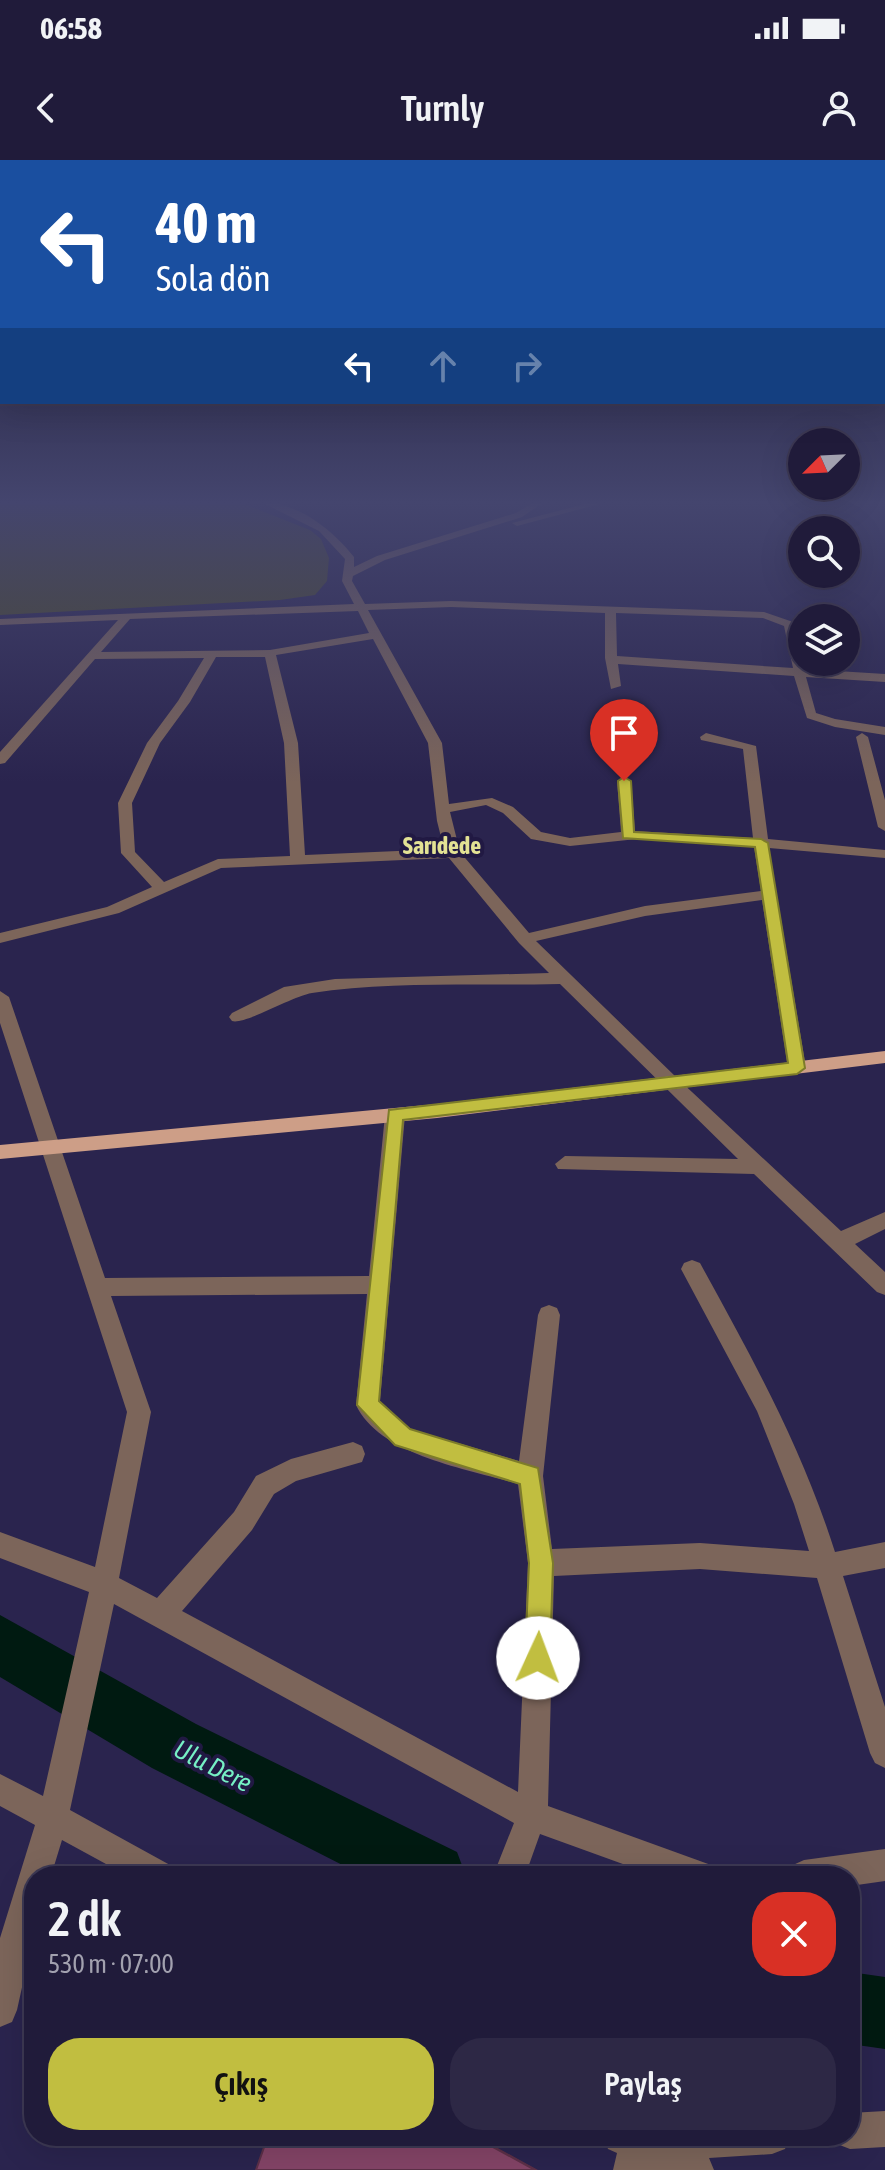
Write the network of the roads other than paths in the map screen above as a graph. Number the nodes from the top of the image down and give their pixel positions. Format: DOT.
graph roads {
  1 [pos="355,596"];
  2 [pos="361,606"];
  3 [pos="610,610"];
  4 [pos="127,616"];
  5 [pos="1,622"];
  6 [pos="788,624"];
  7 [pos="376,635"];
  8 [pos="270,653"];
  9 [pos="94,656"];
  10 [pos="211,656"];
  11 [pos="611,658"];
  12 [pos="788,671"];
  13 [pos="802,676"];
  14 [pos="857,676"];
  15 [pos="885,678"];
  16 [pos="615,686"];
  17 [pos="885,731"];
  18 [pos="706,737"];
  19 [pos="862,737"];
  20 [pos="0,760"];
  21 [pos="624,781"];
  22 [pos="443,809"];
  23 [pos="885,827"];
  24 [pos="628,835"];
  25 [pos="761,843"];
  26 [pos="453,853"];
  27 [pos="885,854"];
  28 [pos="298,857"];
  29 [pos="161,888"];
  30 [pos="768,895"];
  31 [pos="0,938"];
  32 [pos="525,939"];
  33 [pos="565,978"];
  34 [pos="0,997"];
  35 [pos="238,1017"];
  36 [pos="885,1057"];
  37 [pos="797,1068"];
  38 [pos="670,1083"];
  39 [pos="395,1115"];
  40 [pos="50,1145"];
  41 [pos="0,1152"];
  42 [pos="565,1164"];
  43 [pos="760,1167"];
  44 [pos="885,1220"];
  45 [pos="839,1242"];
  46 [pos="692,1269"];
  47 [pos="377,1285"];
  48 [pos="885,1286"];
  49 [pos="98,1287"];
  50 [pos="549,1315"];
  51 [pos="353,1454"];
  52 [pos="530,1476"];
  53 [pos="0,1545"];
  54 [pos="885,1555"];
  55 [pos="541,1563"];
  56 [pos="829,1566"];
  57 [pos="104,1584"];
  58 [pos="160,1615"];
  59 [pos="885,1753"];
  60 [pos="0,1789"];
  61 [pos="532,1816"];
  62 [pos="53,1817"];
  63 [pos="885,1865"];
  64 [pos="39,1866"];
  65 [pos="141,1866"];
  66 [pos="513,1866"];
  67 [pos="672,1866"];
  68 [pos="860,1868"];
  69 [pos="24,1913"];
  70 [pos="0,2010"];
  71 [pos="885,2129"];
  72 [pos="860,2130"];
  73 [pos="671,2146"];
  74 [pos="630,2150"];
  75 [pos="696,2170"];
  1 -- 2 [label="street"];
  2 -- 3 [label="street"];
  2 -- 4 [label="street"];
  2 -- 7 [label="street"];
  3 -- 6 [label="street"];
  3 -- 11 [label="street"];
  4 -- 5 [label="street"];
  4 -- 9 [label="street"];
  7 -- 8 [label="street"];
  7 -- 22 [label="street"];
  8 -- 10 [label="street"];
  8 -- 28 [label="street"];
  9 -- 10 [label="street"];
  9 -- 20 [label="street"];
  10 -- 29 [label="street"];
  11 -- 12 [label="street"];
  11 -- 16 [label="street"];
  13 -- 17 [label="street"];
  14 -- 15 [label="street"];
  18 -- 25 [label="street"];
  19 -- 23 [label="street"];
  21 -- 24 [label="street"];
  22 -- 24 [label="street"];
  22 -- 26 [label="street"];
  24 -- 25 [label="street"];
  25 -- 27 [label="street"];
  25 -- 30 [label="street"];
  26 -- 28 [label="street"];
  26 -- 32 [label="street"];
  28 -- 29 [label="street"];
  29 -- 31 [label="street"];
  30 -- 32 [label="street"];
  30 -- 37 [label="street"];
  32 -- 33 [label="street"];
  33 -- 35 [label="street"];
  33 -- 38 [label="street"];
  34 -- 40 [label="street"];
  36 -- 37 [label="main road"];
  37 -- 38 [label="main road"];
  38 -- 39 [label="main road"];
  38 -- 43 [label="street"];
  39 -- 40 [label="main road"];
  39 -- 47 [label="street"];
  40 -- 41 [label="main road"];
  40 -- 49 [label="street"];
  42 -- 43 [label="street"];
  43 -- 45 [label="street"];
  44 -- 45 [label="street"];
  45 -- 48 [label="street"];
  46 -- 56 [label="street"];
  47 -- 49 [label="street"];
  47 -- 52 [label="street"];
  49 -- 57 [label="street"];
  50 -- 52 [label="street"];
  51 -- 58 [label="street"];
  52 -- 55 [label="street"];
  53 -- 57 [label="street"];
  54 -- 56 [label="street"];
  55 -- 56 [label="street"];
  55 -- 61 [label="street"];
  56 -- 59 [label="street"];
  57 -- 58 [label="street"];
  57 -- 62 [label="street"];
  58 -- 61 [label="street"];
  60 -- 62 [label="street"];
  61 -- 66 [label="street"];
  61 -- 67 [label="street"];
  62 -- 64 [label="street"];
  62 -- 65 [label="street"];
  63 -- 68 [label="street"];
  69 -- 70 [label="street"];
  71 -- 72 [label="street"];
  73 -- 74 [label="street"];
  74 -- 75 [label="street"];
}
